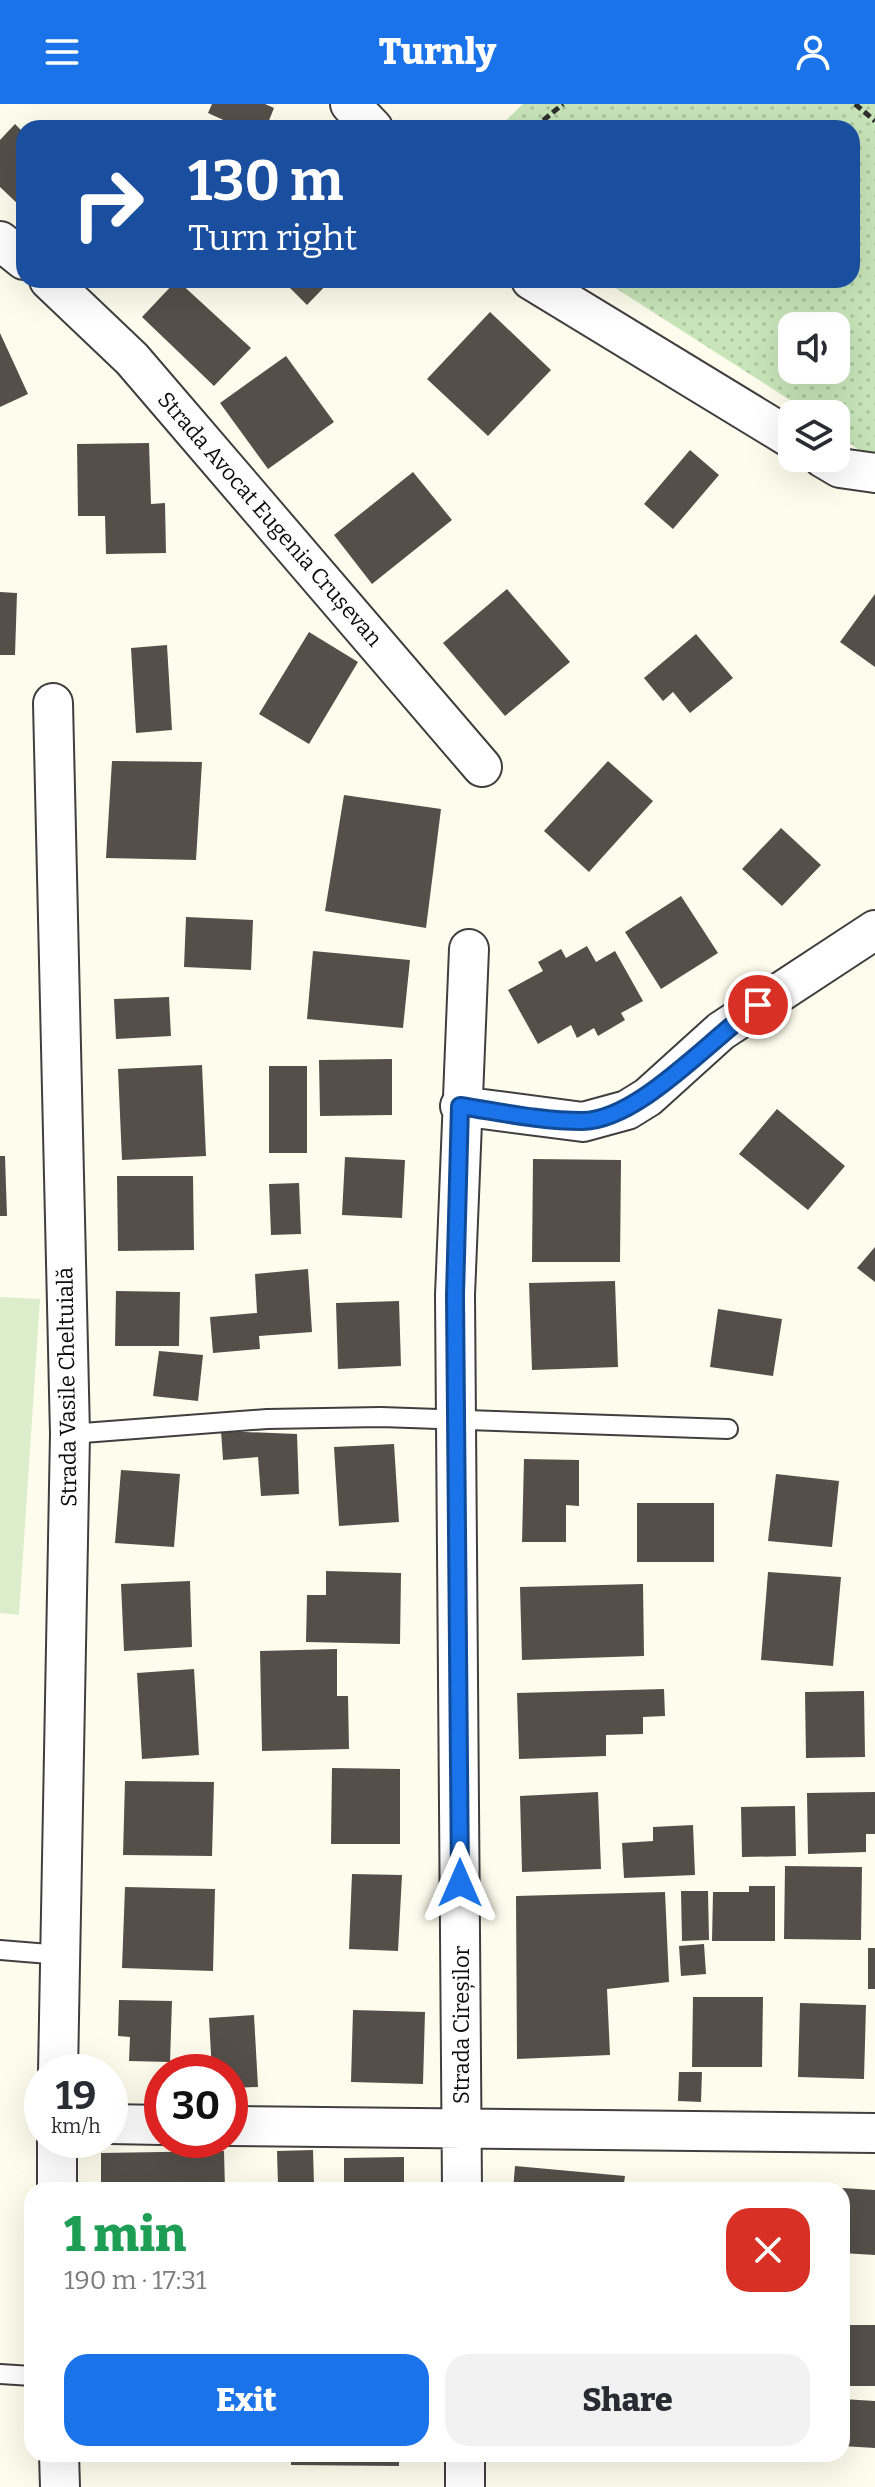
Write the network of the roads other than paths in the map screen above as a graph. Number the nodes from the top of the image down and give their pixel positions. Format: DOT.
graph roads {
  1 [pos="350,104"];
  2 [pos="365,120"];
  3 [pos="0,241"];
  4 [pos="16,254"];
  5 [pos="57,288"];
  6 [pos="544,288"];
  7 [pos="778,430"];
  8 [pos="850,469"];
  9 [pos="875,473"];
  10 [pos="53,703"];
  11 [pos="482,767"];
  12 [pos="875,930"];
  13 [pos="469,949"];
  14 [pos="460,1106"];
  15 [pos="457,1421"];
  16 [pos="728,1429"];
  17 [pos="70,1434"];
  18 [pos="0,1950"];
  19 [pos="61,1955"];
  20 [pos="58,2054"];
  21 [pos="248,2126"];
  22 [pos="461,2129"];
  23 [pos="875,2133"];
  24 [pos="57,2158"];
  25 [pos="57,2182"];
  26 [pos="462,2182"];
  27 [pos="0,2374"];
  28 [pos="24,2376"];
  29 [pos="59,2462"];
  30 [pos="465,2462"];
  31 [pos="60,2487"];
  32 [pos="465,2487"];
  1 -- 2 [label="street"];
  3 -- 4 [label="street"];
  5 -- 11 [label="street, Strada Avocat Eugenia Crușevan"];
  6 -- 7 [label="street"];
  8 -- 9 [label="street"];
  10 -- 17 [label="street, Strada Vasile Cheltuială"];
  12 -- 14 [label="street"];
  13 -- 14 [label="street, Strada Cireșilor"];
  14 -- 15 [label="street, Strada Cireșilor"];
  15 -- 16 [label="lane"];
  15 -- 17 [label="lane"];
  15 -- 22 [label="street, Strada Cireșilor"];
  17 -- 19 [label="street, Strada Vasile Cheltuială"];
  18 -- 19 [label="lane"];
  19 -- 20 [label="street, Strada Vasile Cheltuială"];
  21 -- 22 [label="street"];
  22 -- 23 [label="street"];
  22 -- 26 [label="street, Strada Cireșilor"];
  24 -- 25 [label="street"];
  27 -- 28 [label="lane"];
  29 -- 31 [label="street"];
  30 -- 32 [label="street"];
}
